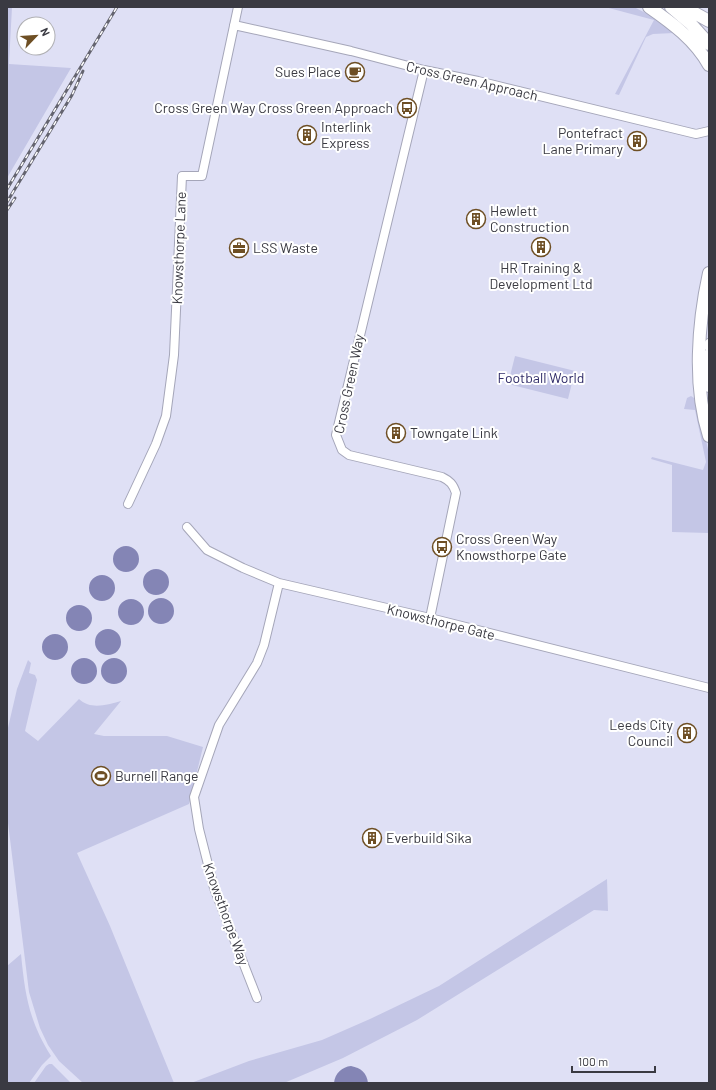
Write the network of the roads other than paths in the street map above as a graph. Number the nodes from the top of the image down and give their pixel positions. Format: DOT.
graph roads {
  1 [pos="238,7"];
  2 [pos="649,7"];
  3 [pos="671,7"];
  4 [pos="684,7"];
  5 [pos="709,22"];
  6 [pos="234,25"];
  7 [pos="705,30"];
  8 [pos="709,44"];
  9 [pos="709,54"];
  10 [pos="709,65"];
  11 [pos="424,70"];
  12 [pos="709,131"];
  13 [pos="709,273"];
  14 [pos="709,323"];
  15 [pos="708,345"];
  16 [pos="700,390"];
  17 [pos="709,436"];
  18 [pos="128,504"];
  19 [pos="187,527"];
  20 [pos="279,583"];
  21 [pos="430,618"];
  22 [pos="709,688"];
  23 [pos="258,998"];
  1 -- 6 [label="street, Knowsthorpe Lane"];
  2 -- 10 [label="highway"];
  3 -- 7 [label="highway"];
  4 -- 5 [label="highway"];
  6 -- 11 [label="street, Cross Green Approach"];
  6 -- 18 [label="street, Knowsthorpe Lane"];
  7 -- 8 [label="highway"];
  7 -- 9 [label="highway"];
  11 -- 12 [label="street, Cross Green Approach"];
  11 -- 21 [label="street, Cross Green Way"];
  13 -- 16 [label="highway"];
  14 -- 15 [label="highway"];
  15 -- 16 [label="highway"];
  16 -- 17 [label="highway"];
  19 -- 20 [label="street, Knowsthorpe Gate"];
  20 -- 21 [label="street, Knowsthorpe Gate"];
  20 -- 23 [label="street, Knowsthorpe Way"];
  21 -- 22 [label="street, Knowsthorpe Gate"];
}
